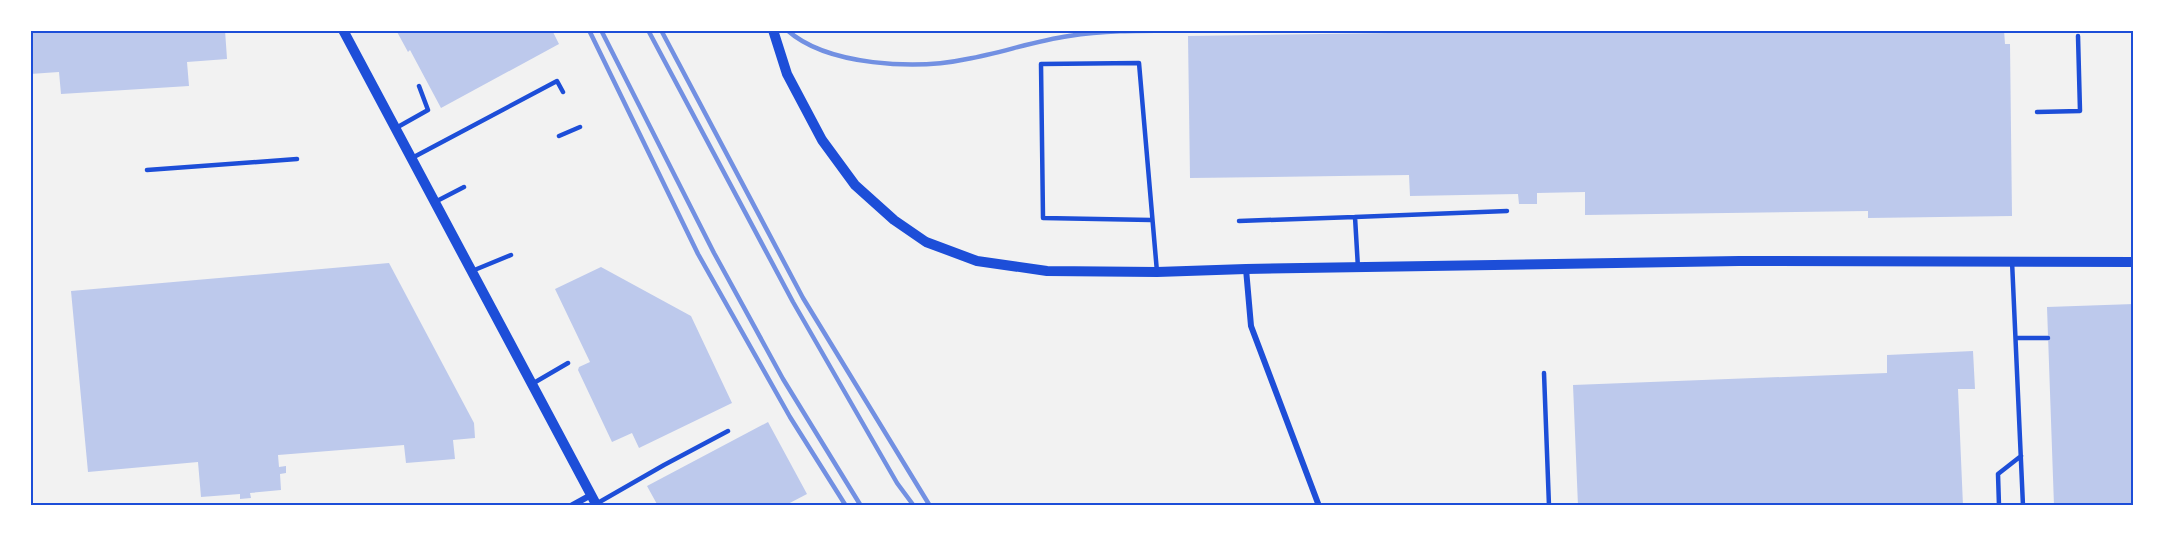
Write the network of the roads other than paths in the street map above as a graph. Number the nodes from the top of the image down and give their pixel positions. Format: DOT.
graph roads {
  1 [pos="343,30"];
  2 [pos="773,30"];
  3 [pos="2078,36"];
  4 [pos="419,86"];
  5 [pos="563,92"];
  6 [pos="2037,112"];
  7 [pos="580,127"];
  8 [pos="396,128"];
  9 [pos="559,136"];
  10 [pos="412,158"];
  11 [pos="297,159"];
  12 [pos="147,170"];
  13 [pos="464,187"];
  14 [pos="435,202"];
  15 [pos="1507,211"];
  16 [pos="1355,217"];
  17 [pos="1151,220"];
  18 [pos="1239,221"];
  19 [pos="511,255"];
  20 [pos="2012,261"];
  21 [pos="2134,262"];
  22 [pos="1358,268"];
  23 [pos="1246,269"];
  24 [pos="472,271"];
  25 [pos="1157,272"];
  26 [pos="2016,338"];
  27 [pos="2048,338"];
  28 [pos="568,363"];
  29 [pos="1544,374"];
  30 [pos="532,384"];
  31 [pos="728,431"];
  32 [pos="2021,456"];
  33 [pos="595,502"];
  34 [pos="571,506"];
  35 [pos="1319,506"];
  36 [pos="1549,506"];
  37 [pos="1999,506"];
  38 [pos="2023,506"];
  1 -- 8 [label="street"];
  2 -- 25 [label="street"];
  3 -- 6 [label="lane"];
  4 -- 8 [label="lane"];
  5 -- 10 [label="lane"];
  7 -- 9 [label="lane"];
  8 -- 10 [label="street"];
  10 -- 14 [label="street"];
  11 -- 12 [label="lane"];
  13 -- 14 [label="lane"];
  14 -- 24 [label="street"];
  15 -- 16 [label="lane"];
  16 -- 18 [label="lane"];
  16 -- 22 [label="lane"];
  17 -- 17 [label="lane"];
  17 -- 25 [label="lane"];
  19 -- 24 [label="lane"];
  20 -- 21 [label="street"];
  20 -- 22 [label="street"];
  20 -- 26 [label="lane"];
  22 -- 23 [label="street"];
  23 -- 25 [label="street"];
  23 -- 35 [label="street"];
  24 -- 30 [label="street"];
  26 -- 27 [label="lane"];
  26 -- 32 [label="lane"];
  28 -- 30 [label="lane"];
  29 -- 36 [label="lane"];
  30 -- 33 [label="street"];
  31 -- 33 [label="lane"];
  32 -- 37 [label="lane"];
  32 -- 38 [label="lane"];
  33 -- 34 [label="street"];
}
